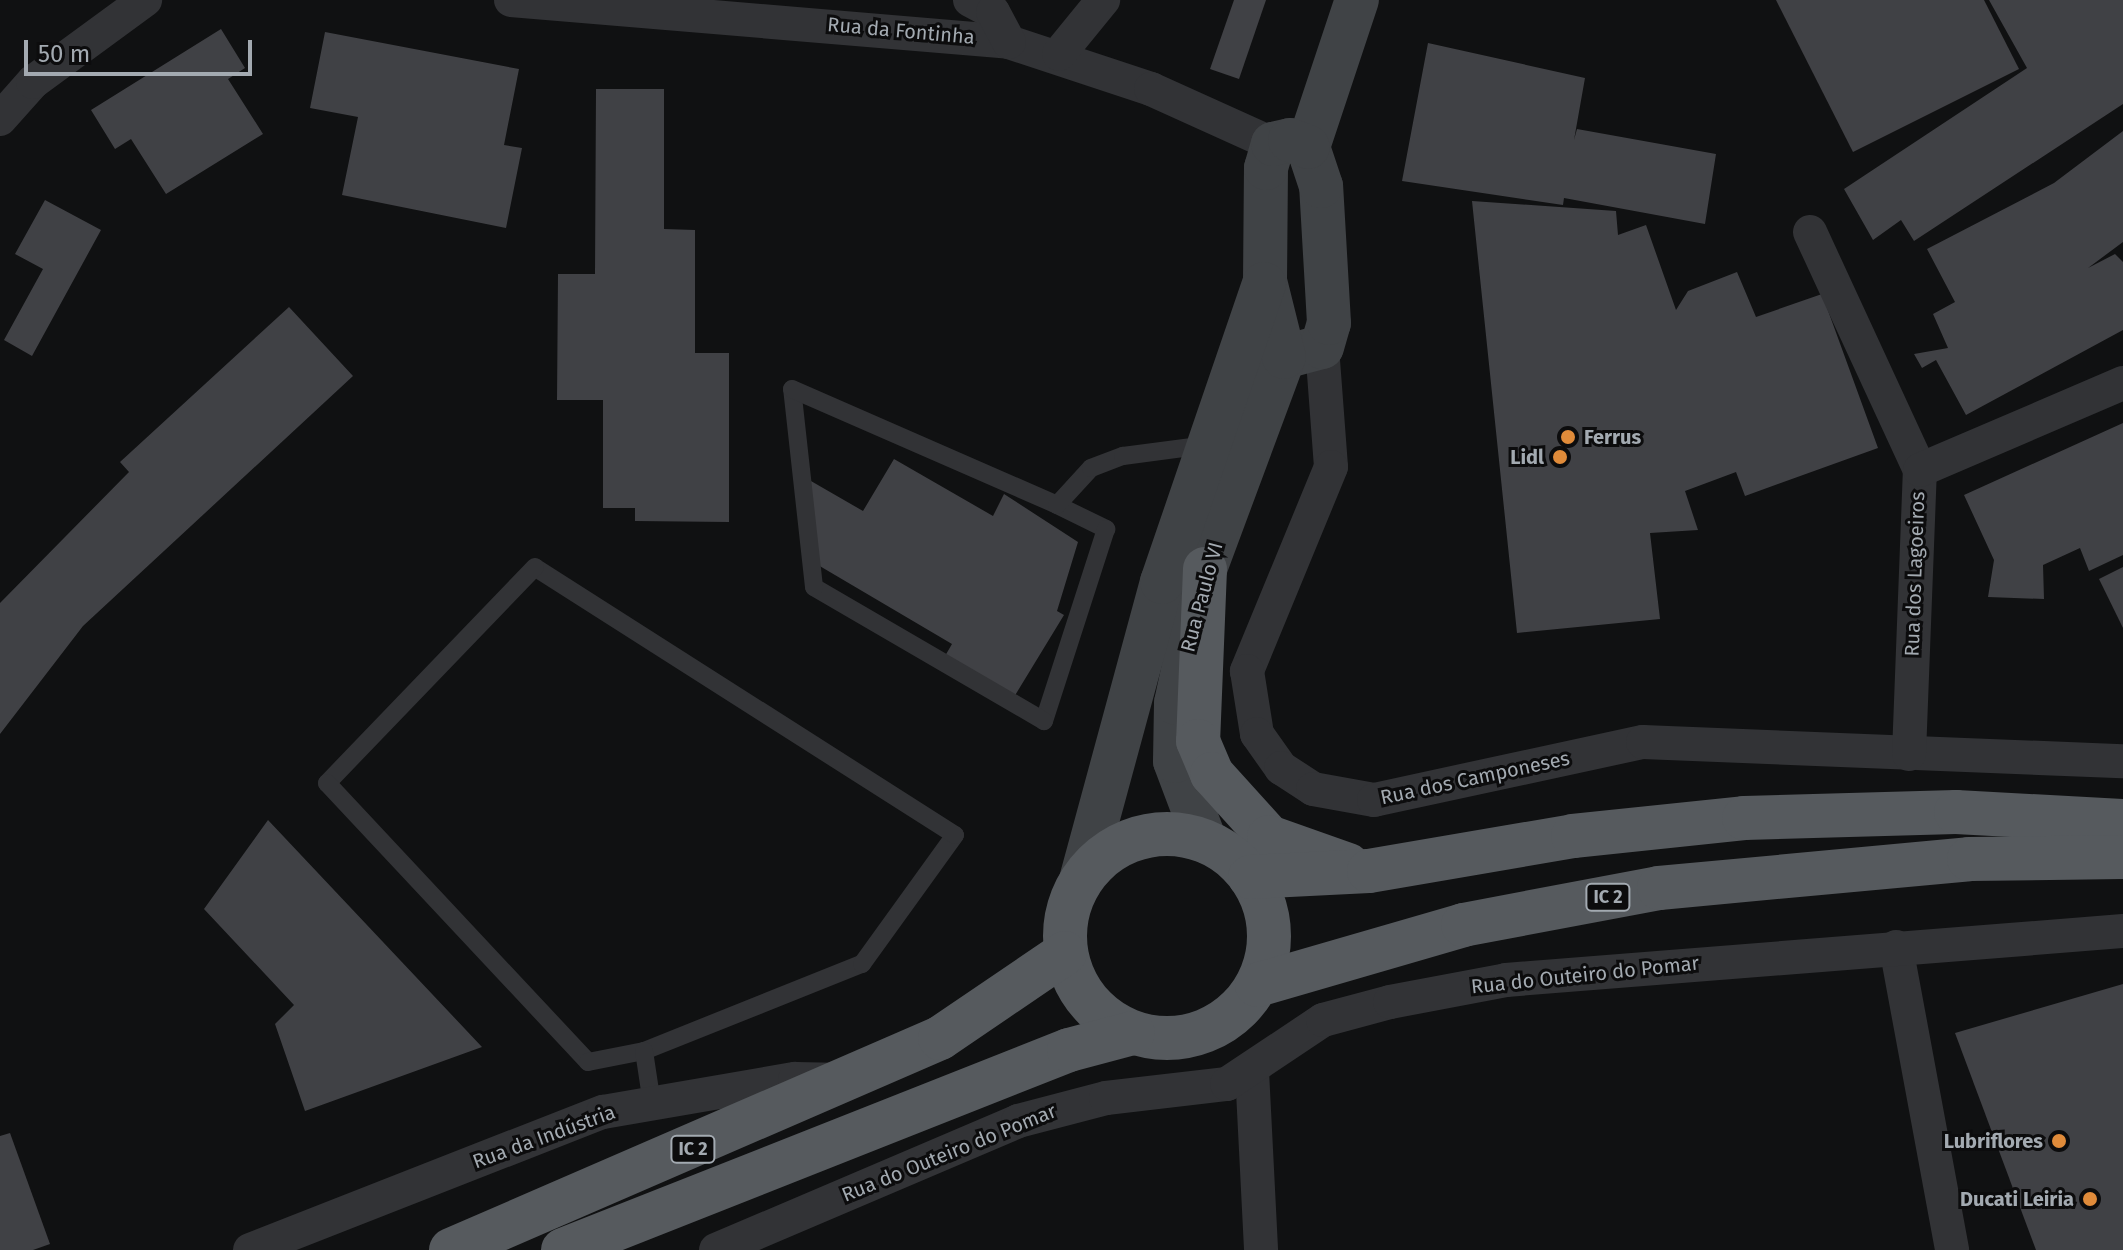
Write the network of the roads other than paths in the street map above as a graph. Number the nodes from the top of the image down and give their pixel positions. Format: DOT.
graph roads {
  1 [pos="145,0"];
  2 [pos="511,0"];
  3 [pos="970,0"];
  4 [pos="1103,0"];
  5 [pos="1357,0"];
  6 [pos="1009,42"];
  7 [pos="1059,54"];
  8 [pos="0,119"];
  9 [pos="1290,146"];
  10 [pos="1810,232"];
  11 [pos="1265,281"];
  12 [pos="1303,352"];
  13 [pos="2123,383"];
  14 [pos="1207,445"];
  15 [pos="1920,470"];
  16 [pos="1057,505"];
  17 [pos="1205,569"];
  18 [pos="1909,754"];
  19 [pos="2123,761"];
  20 [pos="2123,821"];
  21 [pos="1205,841"];
  22 [pos="2123,857"];
  23 [pos="1369,871"];
  24 [pos="1250,877"];
  25 [pos="1081,880"];
  26 [pos="2123,931"];
  27 [pos="1896,947"];
  28 [pos="1065,953"];
  29 [pos="1257,985"];
  30 [pos="1133,1033"];
  31 [pos="644,1051"];
  32 [pos="1252,1071"];
  33 [pos="850,1081"];
  34 [pos="652,1104"];
  35 [pos="250,1250"];
  36 [pos="451,1250"];
  37 [pos="563,1250"];
  38 [pos="716,1250"];
  39 [pos="1261,1250"];
  40 [pos="1952,1250"];
  1 -- 8 [label="street"];
  2 -- 6 [label="street, Rua da Fontinha"];
  3 -- 6 [label="street"];
  4 -- 7 [label="street"];
  5 -- 9 [label="main road, Rua Paulo VI"];
  6 -- 7 [label="street, Rua da Fontinha"];
  7 -- 9 [label="street, Rua da Fontinha"];
  9 -- 11 [label="main road, Rua Paulo VI"];
  9 -- 12 [label="main road, Rua Paulo VI"];
  10 -- 15 [label="street"];
  11 -- 12 [label="main road, Rua Paulo VI"];
  11 -- 14 [label="main road"];
  12 -- 17 [label="main road, Rua Paulo VI"];
  12 -- 18 [label="street, Rua dos Camponeses"];
  13 -- 15 [label="street, Rua dos Lagoeiros"];
  14 -- 16 [label="lane"];
  14 -- 25 [label="main road"];
  15 -- 18 [label="street, Rua dos Lagoeiros"];
  16 -- 16 [label="lane"];
  17 -- 21 [label="main road, Rua Paulo VI"];
  17 -- 23 [label="highway"];
  18 -- 19 [label="street, Rua dos Camponeses"];
  20 -- 23 [label="highway"];
  21 -- 24 [label="highway"];
  21 -- 25 [label="highway"];
  22 -- 29 [label="highway, IC 2"];
  23 -- 24 [label="highway"];
  24 -- 29 [label="highway"];
  25 -- 28 [label="highway"];
  26 -- 27 [label="street, Rua do Outeiro do Pomar"];
  27 -- 32 [label="street, Rua do Outeiro do Pomar"];
  27 -- 40 [label="street"];
  28 -- 30 [label="highway"];
  28 -- 33 [label="highway, IC 2"];
  29 -- 30 [label="highway, IC 2"];
  30 -- 37 [label="highway, IC 2"];
  31 -- 31 [label="lane"];
  31 -- 34 [label="lane"];
  32 -- 38 [label="street, Rua do Outeiro do Pomar"];
  32 -- 39 [label="street"];
  33 -- 34 [label="street, Rua da Indústria"];
  33 -- 36 [label="highway, IC 2"];
  34 -- 35 [label="street, Rua da Indústria"];
}
